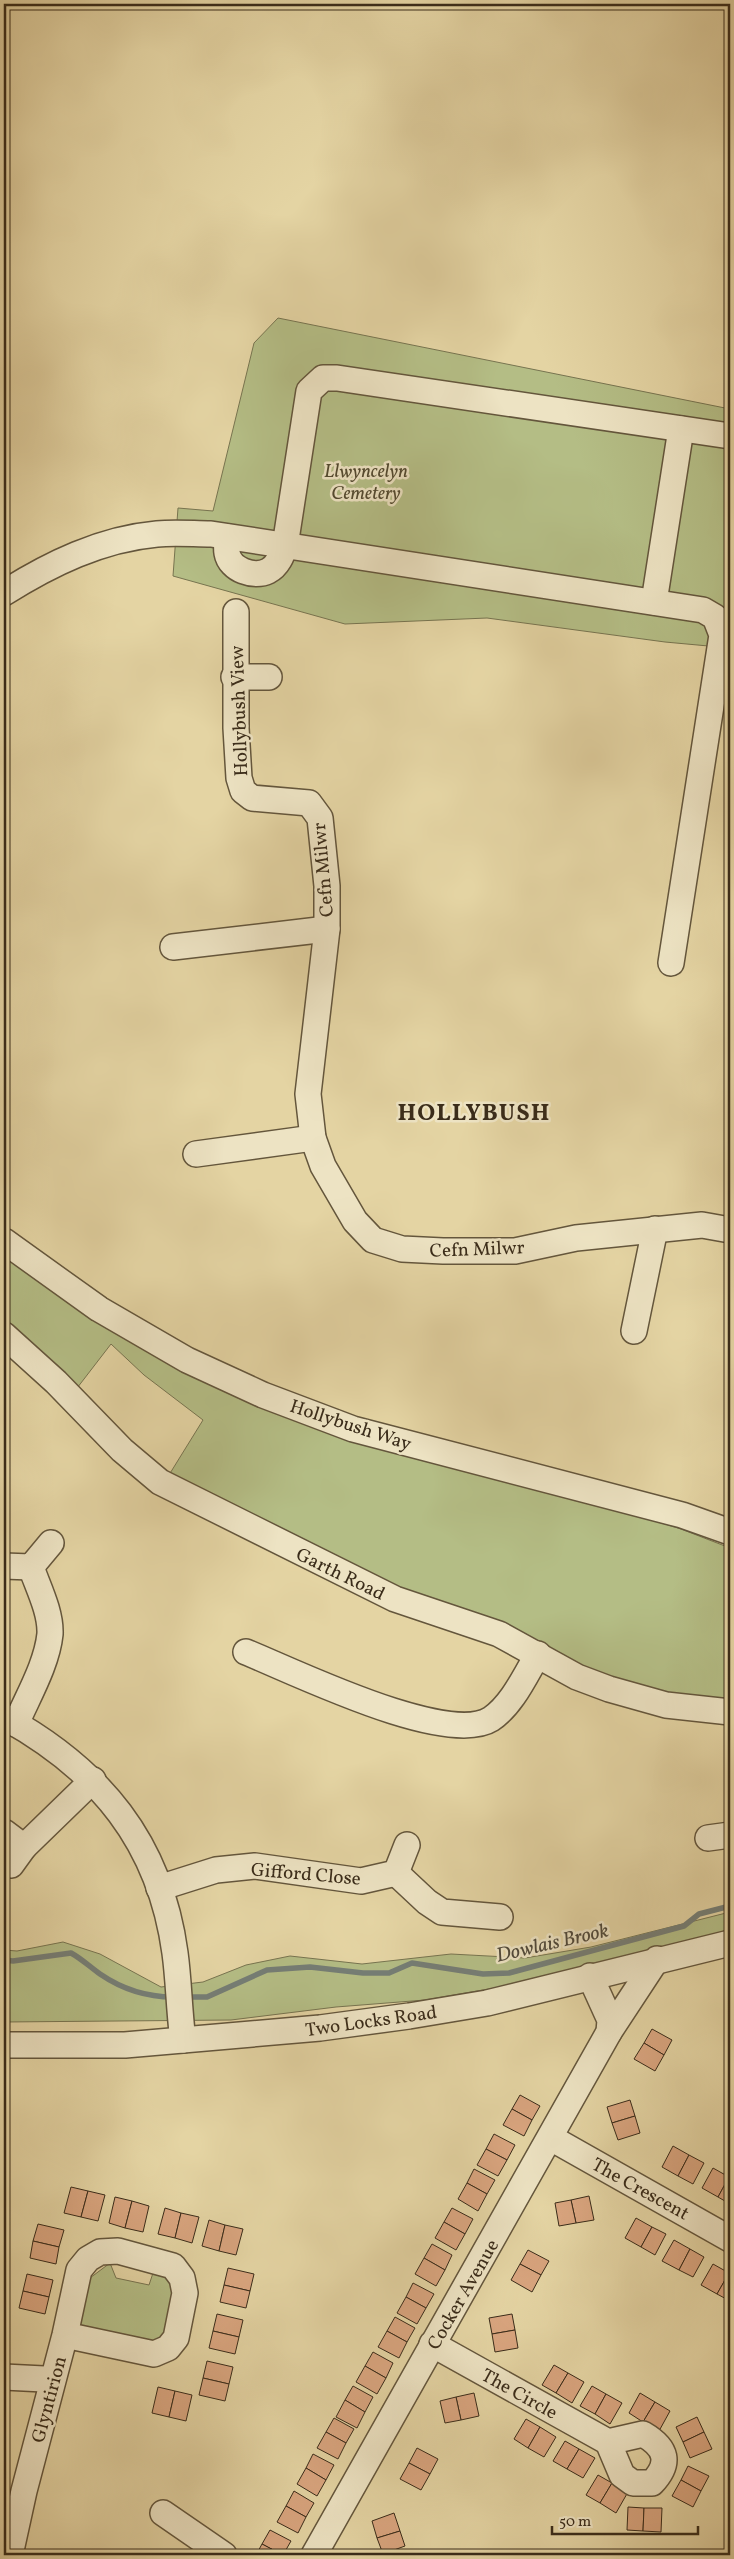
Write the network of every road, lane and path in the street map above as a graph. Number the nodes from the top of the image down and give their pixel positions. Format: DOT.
graph roads {
  1 [pos="681,429"];
  2 [pos="730,436"];
  3 [pos="227,537"];
  4 [pos="285,546"];
  5 [pos="4,593"];
  6 [pos="654,602"];
  7 [pos="236,612"];
  8 [pos="269,677"];
  9 [pos="234,678"];
  10 [pos="290,800"];
  11 [pos="327,929"];
  12 [pos="173,947"];
  13 [pos="671,963"];
  14 [pos="313,1138"];
  15 [pos="196,1154"];
  16 [pos="655,1229"];
  17 [pos="730,1230"];
  18 [pos="4,1241"];
  19 [pos="634,1331"];
  20 [pos="4,1335"];
  21 [pos="730,1532"];
  22 [pos="51,1543"];
  23 [pos="4,1566"];
  24 [pos="31,1567"];
  25 [pos="246,1652"];
  26 [pos="538,1654"];
  27 [pos="730,1712"];
  28 [pos="10,1721"];
  29 [pos="93,1780"];
  30 [pos="4,1832"];
  31 [pos="407,1845"];
  32 [pos="396,1873"];
  33 [pos="159,1888"];
  34 [pos="500,1917"];
  35 [pos="730,1943"];
  36 [pos="657,1960"];
  37 [pos="590,1976"];
  38 [pos="609,2032"];
  39 [pos="183,2040"];
  40 [pos="4,2045"];
  41 [pos="551,2138"];
  42 [pos="730,2238"];
  43 [pos="64,2335"];
  44 [pos="432,2344"];
  45 [pos="4,2378"];
  46 [pos="52,2382"];
  47 [pos="608,2442"];
  48 [pos="163,2513"];
  49 [pos="318,2554"];
  50 [pos="10,2555"];
  51 [pos="224,2555"];
  1 -- 2 [label="street"];
  1 -- 4 [label="street"];
  1 -- 6 [label="street"];
  3 -- 4 [label="street"];
  3 -- 4 [label="street"];
  3 -- 5 [label="street"];
  4 -- 6 [label="street"];
  6 -- 13 [label="street"];
  7 -- 9 [label="street, Hollybush View"];
  8 -- 9 [label="street"];
  9 -- 10 [label="street, Hollybush View"];
  10 -- 11 [label="street, Cefn Milwr"];
  11 -- 12 [label="street, Cefn Milwr"];
  11 -- 14 [label="street, Cefn Milwr"];
  14 -- 15 [label="street"];
  14 -- 16 [label="street, Cefn Milwr"];
  16 -- 17 [label="street, Cefn Milwr"];
  16 -- 19 [label="street"];
  18 -- 21 [label="street, Hollybush Way"];
  20 -- 26 [label="street, Garth Road"];
  22 -- 24 [label="street"];
  23 -- 24 [label="street"];
  24 -- 28 [label="street"];
  25 -- 26 [label="street"];
  26 -- 27 [label="street, Garth Road"];
  28 -- 29 [label="street"];
  29 -- 30 [label="street"];
  29 -- 33 [label="street"];
  31 -- 32 [label="street"];
  32 -- 33 [label="street, Gifford Close"];
  32 -- 34 [label="street"];
  33 -- 39 [label="street"];
  35 -- 36 [label="street, Two Locks Road"];
  36 -- 37 [label="street, Two Locks Road"];
  36 -- 38 [label="street, Cocker Avenue"];
  37 -- 38 [label="street"];
  37 -- 39 [label="street, Two Locks Road"];
  38 -- 41 [label="street, Cocker Avenue"];
  39 -- 40 [label="street, Two Locks Road"];
  41 -- 42 [label="street, The Crescent"];
  41 -- 44 [label="street, Cocker Avenue"];
  43 -- 43 [label="street, Glyntirion"];
  43 -- 46 [label="street, Glyntirion"];
  44 -- 47 [label="street, The Circle"];
  44 -- 49 [label="street, Cocker Avenue"];
  45 -- 46 [label="street"];
  46 -- 50 [label="street, Glyntirion"];
  48 -- 51 [label="street"];
}
